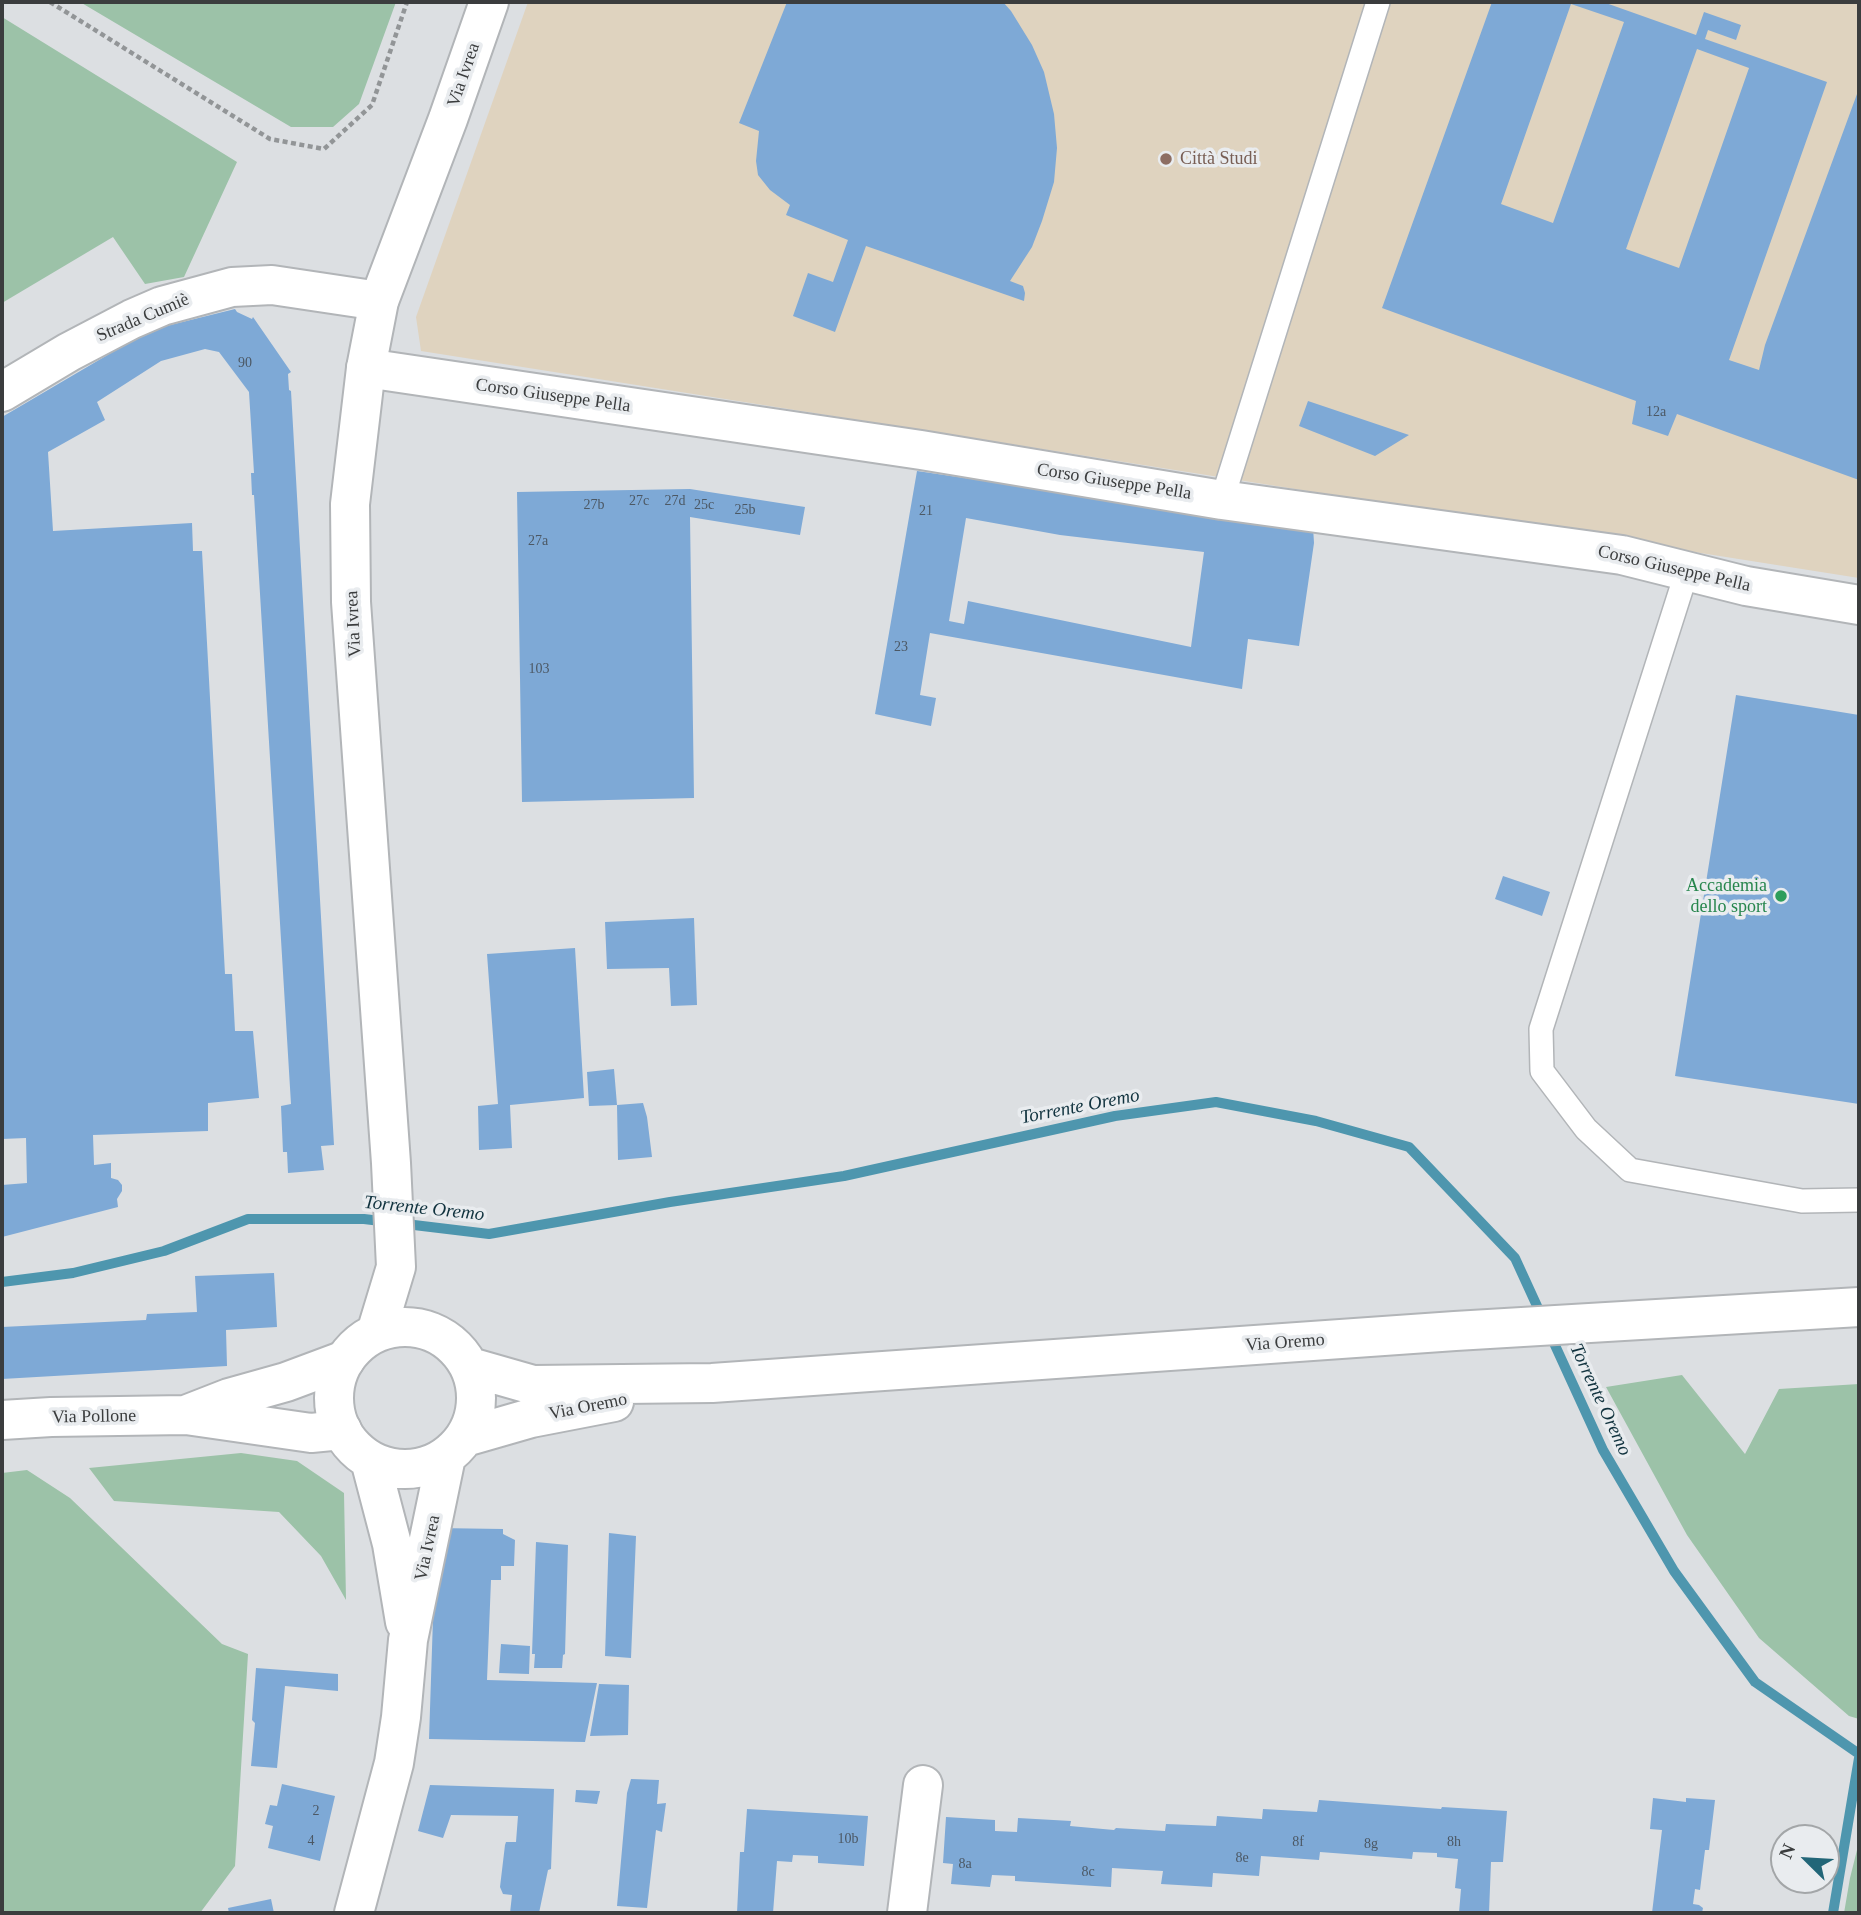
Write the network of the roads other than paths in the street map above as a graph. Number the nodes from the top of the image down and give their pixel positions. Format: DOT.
graph roads {
  1 [pos="489,2"];
  2 [pos="1378,2"];
  3 [pos="379,301"];
  4 [pos="366,368"];
  5 [pos="2,392"];
  6 [pos="1222,500"];
  7 [pos="1687,571"];
  8 [pos="1859,605"];
  9 [pos="1859,1200"];
  10 [pos="396,1267"];
  11 [pos="1859,1307"];
  12 [pos="376,1333"];
  13 [pos="445,1338"];
  14 [pos="345,1360"];
  15 [pos="470,1367"];
  16 [pos="712,1383"];
  17 [pos="186,1415"];
  18 [pos="2,1420"];
  19 [pos="342,1430"];
  20 [pos="456,1447"];
  21 [pos="370,1460"];
  22 [pos="408,1640"];
  23 [pos="923,1785"];
  24 [pos="354,1913"];
  25 [pos="907,1913"];
  1 -- 3 [label="main road, Via Ivrea"];
  2 -- 6 [label="lane"];
  3 -- 4 [label="main road, Via Ivrea"];
  3 -- 5 [label="main road, Strada Cumiè"];
  4 -- 6 [label="main road, Corso Giuseppe Pella"];
  4 -- 10 [label="main road, Via Ivrea"];
  6 -- 7 [label="main road, Corso Giuseppe Pella"];
  7 -- 8 [label="main road, Corso Giuseppe Pella"];
  7 -- 9 [label="lane"];
  10 -- 12 [label="main road, Via Ivrea"];
  10 -- 13 [label="main road"];
  11 -- 16 [label="main road, Via Oremo"];
  12 -- 13 [label="main road"];
  12 -- 14 [label="main road"];
  13 -- 15 [label="main road"];
  14 -- 17 [label="main road, Via Pollone"];
  14 -- 19 [label="main road"];
  15 -- 16 [label="main road, Via Oremo"];
  15 -- 20 [label="main road"];
  16 -- 20 [label="main road, Via Oremo"];
  17 -- 18 [label="main road, Via Pollone"];
  17 -- 19 [label="main road, Via Pollone"];
  19 -- 21 [label="main road"];
  20 -- 21 [label="main road"];
  20 -- 22 [label="main road, Via Ivrea"];
  21 -- 22 [label="main road, Via Ivrea"];
  22 -- 24 [label="main road, Via Ivrea"];
  23 -- 25 [label="main road"];
}
